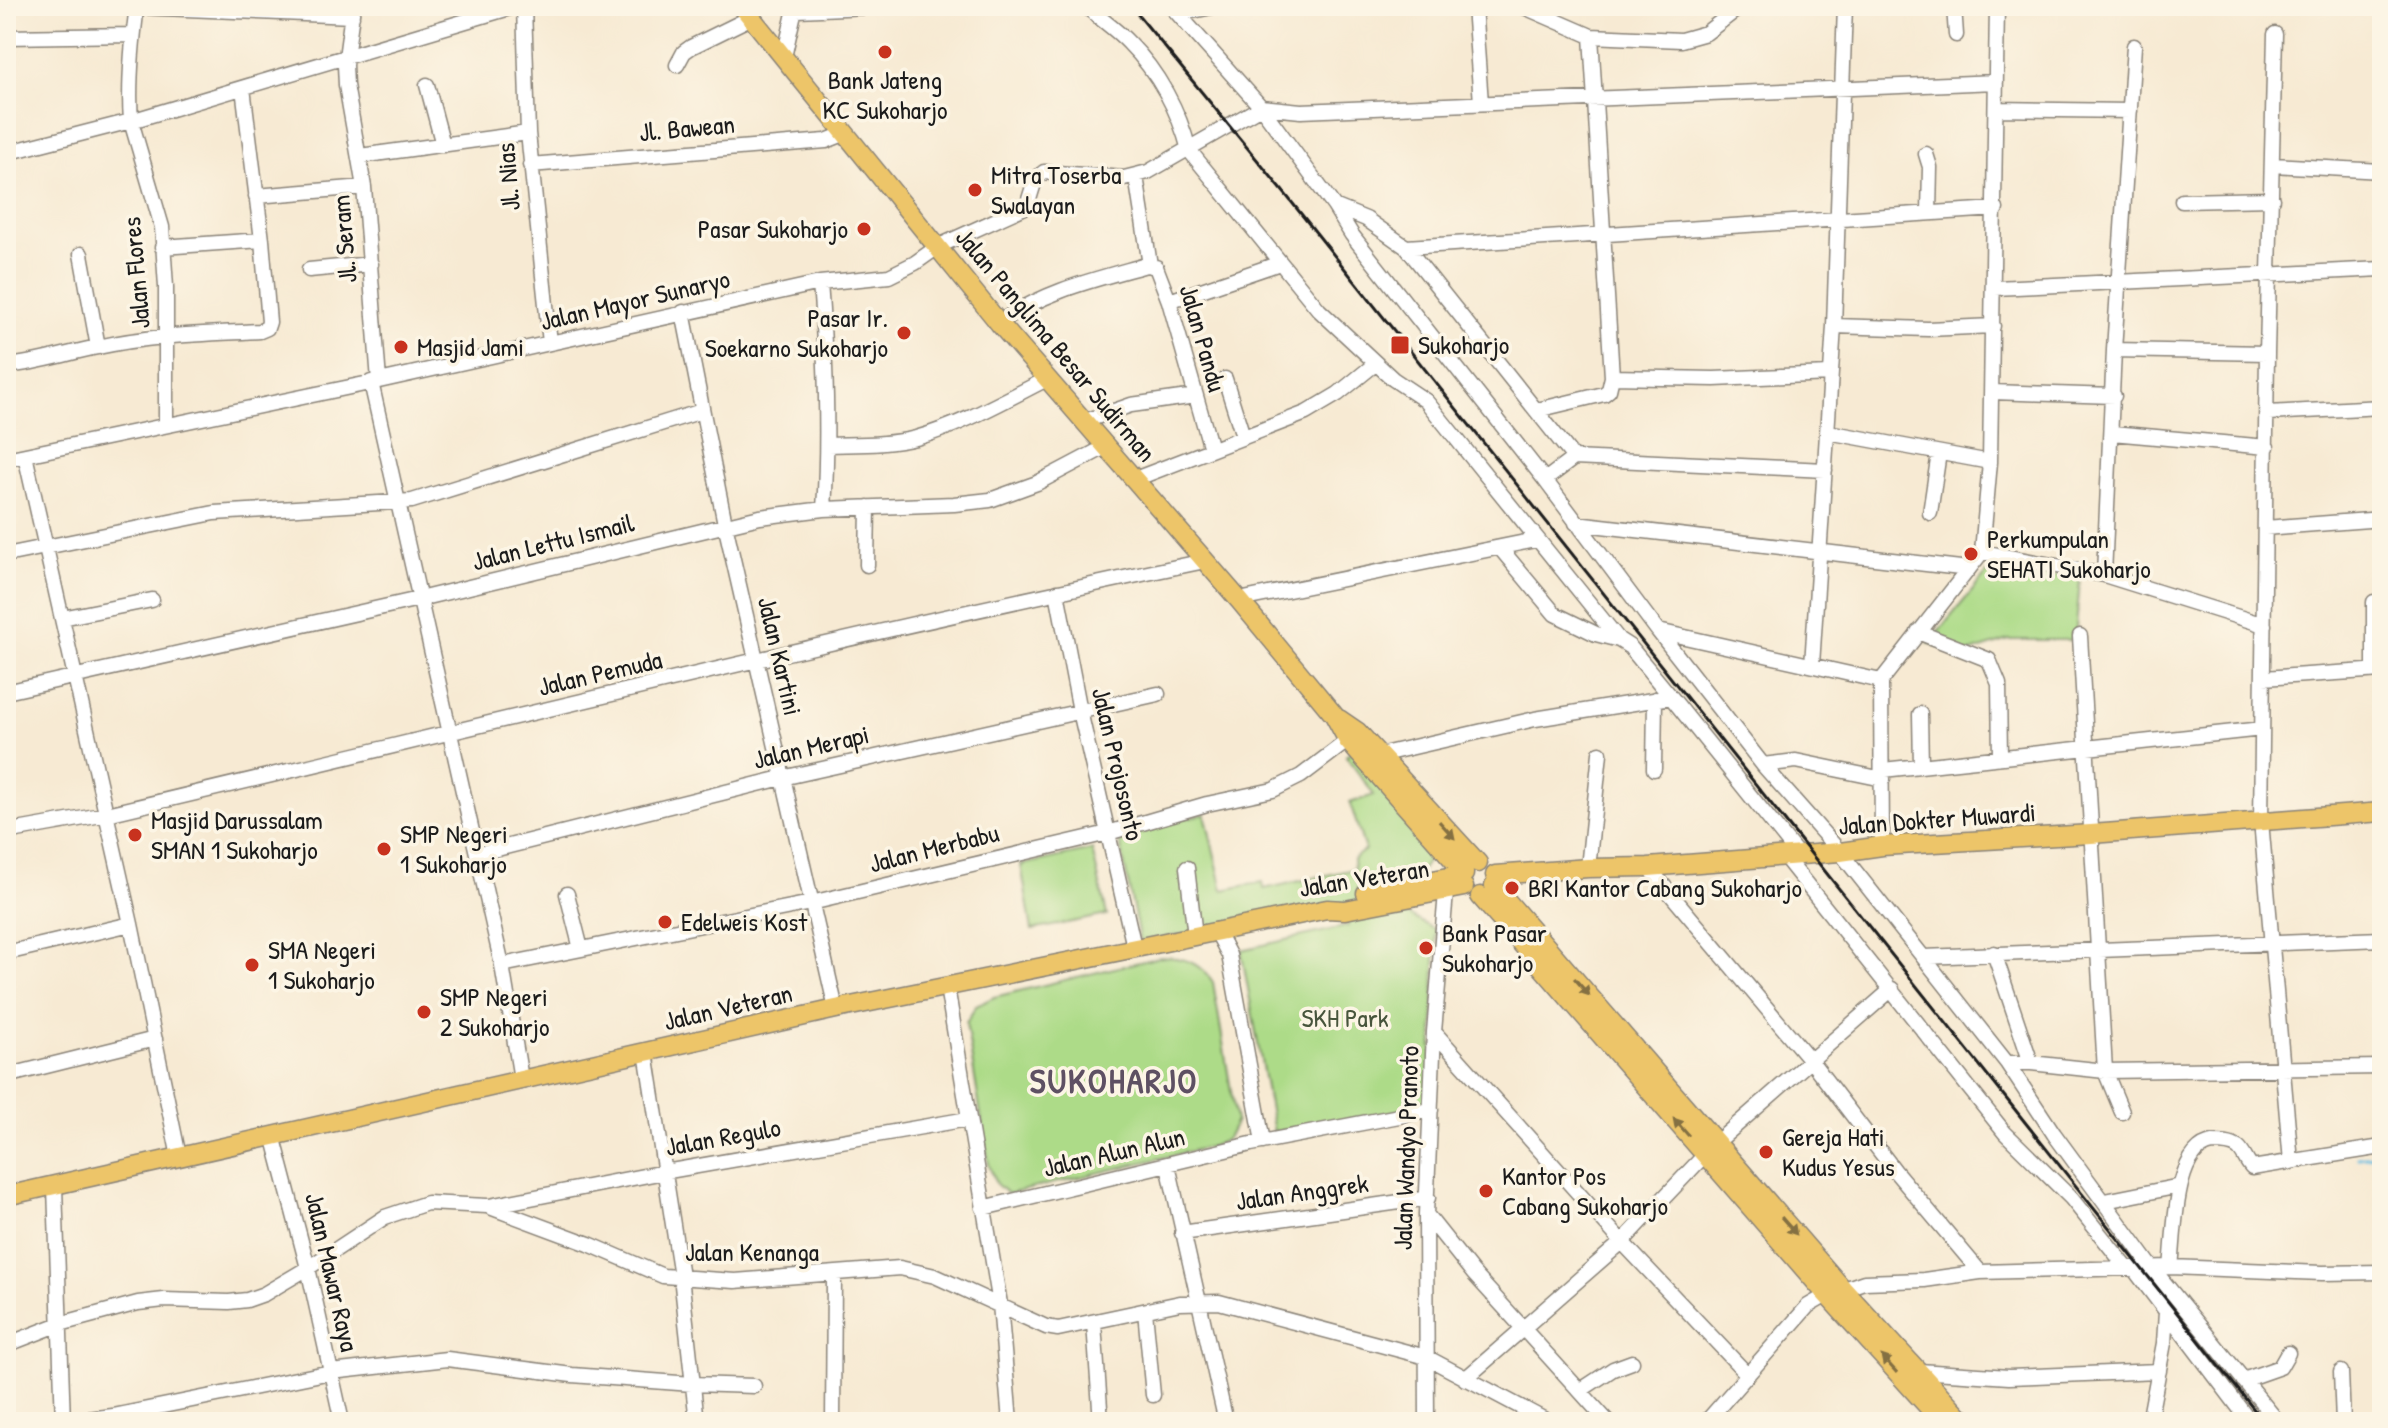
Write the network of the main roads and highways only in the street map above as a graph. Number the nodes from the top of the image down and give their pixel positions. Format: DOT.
graph roads {
  1 [pos="747,12"];
  2 [pos="2382,812"];
  3 [pos="1470,880"];
  4 [pos="6,1196"];
  5 [pos="1835,1292"];
  6 [pos="1942,1422"];
  7 [pos="1965,1422"];
  1 -- 3 [label="main road, Jalan Panglima Besar Sudirman"];
  2 -- 3 [label="main road, Jalan Dokter Muwardi"];
  3 -- 4 [label="main road, Jalan Veteran"];
  3 -- 5 [label="main road, Jalan Panglima Besar Sudirman"];
  6 -- 5 [label="main road, one-way"];
  5 -- 7 [label="main road"];
}
